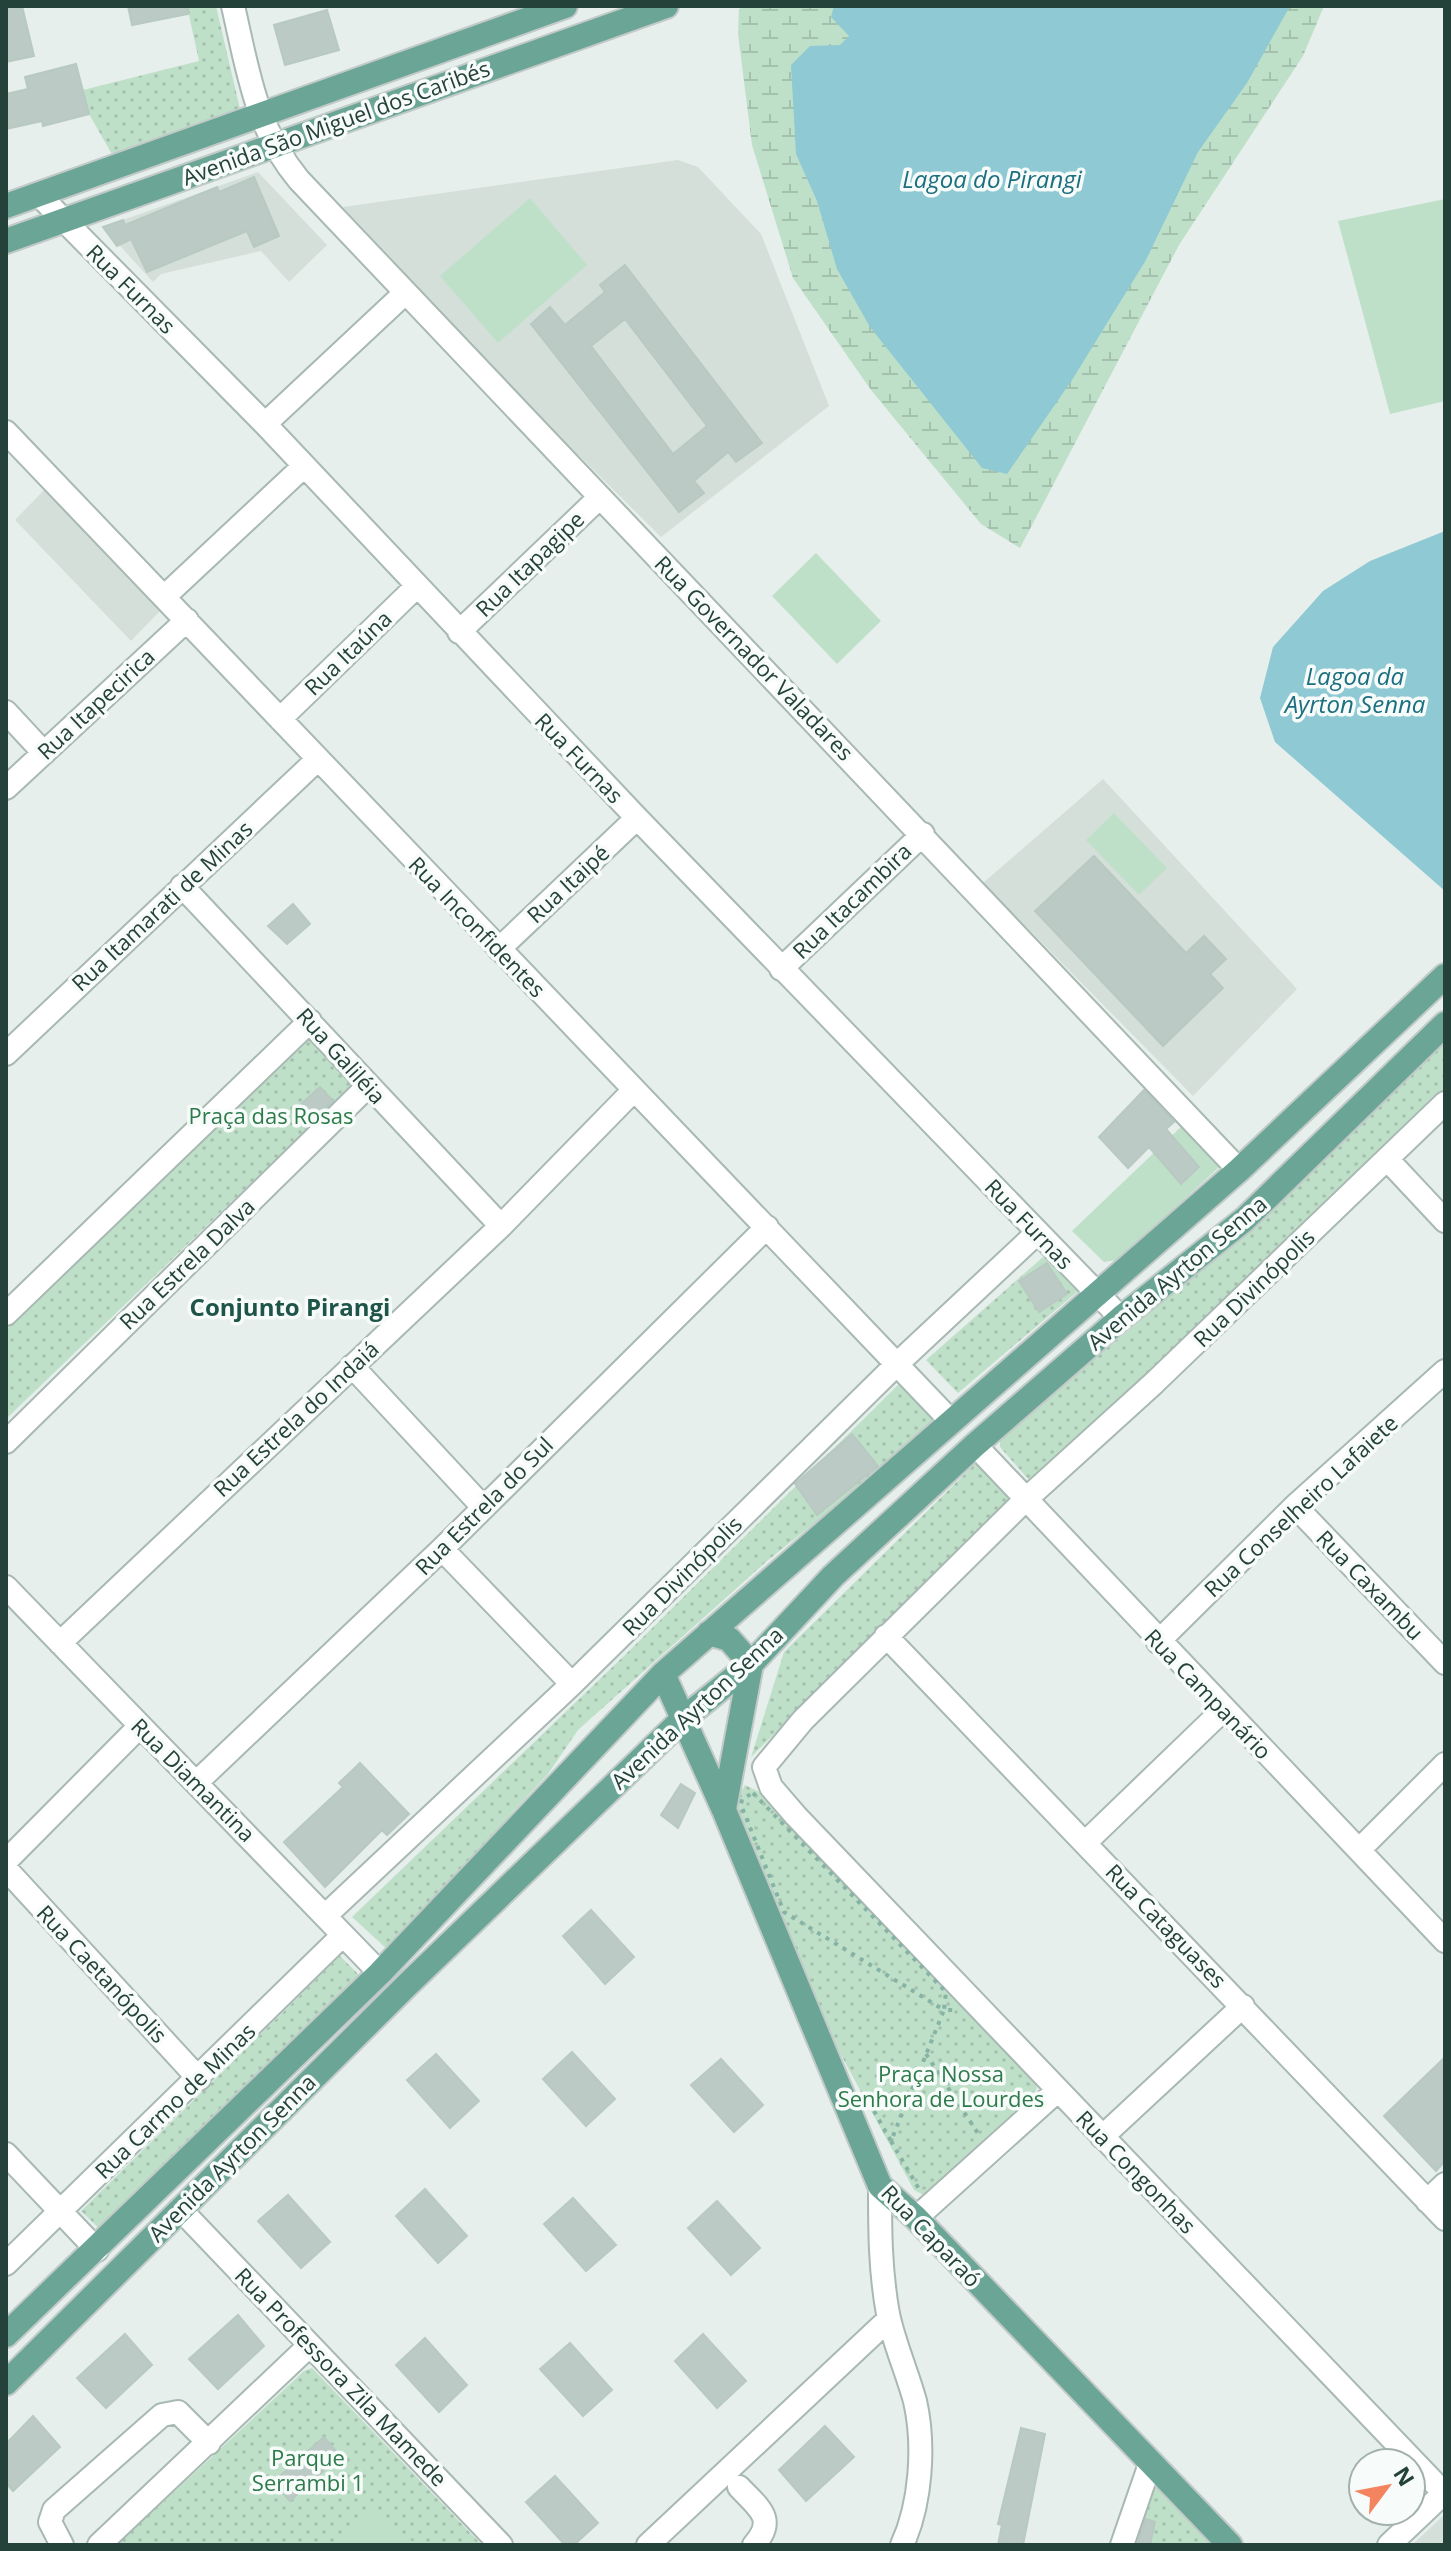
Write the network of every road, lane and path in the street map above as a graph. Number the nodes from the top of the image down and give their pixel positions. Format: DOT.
graph roads {
  1 [pos="233,6"];
  2 [pos="565,6"];
  3 [pos="666,6"];
  4 [pos="538,11"];
  5 [pos="259,116"];
  6 [pos="272,144"];
  7 [pos="39,195"];
  8 [pos="6,206"];
  9 [pos="64,221"];
  10 [pos="6,241"];
  11 [pos="404,294"];
  12 [pos="265,424"];
  13 [pos="6,432"];
  14 [pos="303,467"];
  15 [pos="600,497"];
  16 [pos="416,587"];
  17 [pos="164,597"];
  18 [pos="187,620"];
  19 [pos="459,632"];
  20 [pos="6,712"];
  21 [pos="280,719"];
  22 [pos="44,753"];
  23 [pos="318,759"];
  24 [pos="6,788"];
  25 [pos="637,818"];
  26 [pos="923,834"];
  27 [pos="182,886"];
  28 [pos="499,949"];
  29 [pos="781,969"];
  30 [pos="1445,976"];
  31 [pos="310,1021"];
  32 [pos="1445,1024"];
  33 [pos="6,1054"];
  34 [pos="368,1086"];
  35 [pos="633,1091"];
  36 [pos="1445,1103"];
  37 [pos="1387,1159"];
  38 [pos="1239,1170"];
  39 [pos="1445,1221"];
  40 [pos="501,1226"];
  41 [pos="767,1227"];
  42 [pos="1037,1233"];
  43 [pos="1096,1293"];
  44 [pos="6,1314"];
  45 [pos="1121,1318"];
  46 [pos="897,1364"];
  47 [pos="352,1366"];
  48 [pos="1442,1380"];
  49 [pos="950,1420"];
  50 [pos="6,1442"];
  51 [pos="975,1445"];
  52 [pos="1024,1501"];
  53 [pos="1295,1506"];
  54 [pos="483,1507"];
  55 [pos="442,1549"];
  56 [pos="6,1587"];
  57 [pos="709,1633"];
  58 [pos="886,1636"];
  59 [pos="1158,1642"];
  60 [pos="60,1643"];
  61 [pos="1445,1663"];
  62 [pos="751,1664"];
  63 [pos="663,1674"];
  64 [pos="572,1684"];
  65 [pos="1223,1710"];
  66 [pos="684,1718"];
  67 [pos="140,1726"];
  68 [pos="786,1739"];
  69 [pos="1445,1764"];
  70 [pos="197,1782"];
  71 [pos="724,1810"];
  72 [pos="1086,1842"];
  73 [pos="1359,1850"];
  74 [pos="6,1861"];
  75 [pos="6,1869"];
  76 [pos="784,1912"];
  77 [pos="325,1916"];
  78 [pos="790,1926"];
  79 [pos="343,1935"];
  80 [pos="1445,1941"];
  81 [pos="380,1973"];
  82 [pos="1243,2006"];
  83 [pos="944,2010"];
  84 [pos="962,2010"];
  85 [pos="926,2054"];
  86 [pos="199,2079"];
  87 [pos="1057,2091"];
  88 [pos="870,2103"];
  89 [pos="1102,2137"];
  90 [pos="891,2141"];
  91 [pos="984,2142"];
  92 [pos="6,2154"];
  93 [pos="1445,2184"];
  94 [pos="880,2186"];
  95 [pos="927,2194"];
  96 [pos="1427,2201"];
  97 [pos="180,2209"];
  98 [pos="60,2212"];
  99 [pos="916,2218"];
  100 [pos="1445,2219"];
  101 [pos="97,2250"];
  102 [pos="6,2264"];
  103 [pos="889,2319"];
  104 [pos="6,2335"];
  105 [pos="310,2345"];
  106 [pos="6,2383"];
  107 [pos="209,2443"];
  108 [pos="1150,2464"];
  109 [pos="739,2487"];
  110 [pos="1444,2493"];
  111 [pos="62,2545"];
  112 [pos="99,2545"];
  113 [pos="501,2545"];
  114 [pos="648,2545"];
  115 [pos="754,2545"];
  116 [pos="902,2545"];
  117 [pos="1122,2545"];
  118 [pos="1230,2545"];
  119 [pos="1389,2545"];
  1 -- 5 [label="street, Rua Governador Valadares"];
  2 -- 4 [label="main road, Avenida São Miguel dos Caribés"];
  3 -- 6 [label="main road, Avenida São Miguel dos Caribés"];
  4 -- 5 [label="main road, Avenida São Miguel dos Caribés"];
  5 -- 6 [label="street, Rua Governador Valadares"];
  5 -- 7 [label="main road, Avenida São Miguel dos Caribés"];
  6 -- 9 [label="main road, Avenida São Miguel dos Caribés"];
  6 -- 11 [label="street, Rua Governador Valadares"];
  7 -- 8 [label="main road, Avenida São Miguel dos Caribés"];
  7 -- 9 [label="street, Rua Furnas"];
  9 -- 10 [label="main road, Avenida São Miguel dos Caribés"];
  9 -- 12 [label="street, Rua Furnas"];
  11 -- 12 [label="street"];
  11 -- 15 [label="street, Rua Governador Valadares"];
  12 -- 14 [label="street, Rua Furnas"];
  13 -- 17 [label="street, Rua Inconfidentes"];
  14 -- 16 [label="street, Rua Furnas"];
  14 -- 17 [label="street"];
  15 -- 19 [label="street, Rua Itapagipe"];
  15 -- 26 [label="street, Rua Governador Valadares"];
  16 -- 19 [label="street, Rua Furnas"];
  16 -- 21 [label="street, Rua Itaúna"];
  17 -- 18 [label="street, Rua Inconfidentes"];
  18 -- 21 [label="street, Rua Inconfidentes"];
  18 -- 22 [label="street, Rua Itapecirica"];
  19 -- 25 [label="street, Rua Furnas"];
  20 -- 22 [label="street"];
  21 -- 23 [label="street, Rua Inconfidentes"];
  22 -- 24 [label="street, Rua Itapecirica"];
  23 -- 27 [label="street, Rua Itamarati de Minas"];
  23 -- 28 [label="street, Rua Inconfidentes"];
  25 -- 28 [label="street, Rua Itaipé"];
  25 -- 29 [label="street, Rua Furnas"];
  26 -- 29 [label="street, Rua Itacambira"];
  26 -- 38 [label="street, Rua Governador Valadares"];
  27 -- 31 [label="street, Rua Galiléia"];
  27 -- 33 [label="street, Rua Itamarati de Minas"];
  28 -- 35 [label="street, Rua Inconfidentes"];
  29 -- 42 [label="street, Rua Furnas"];
  30 -- 38 [label="main road, Avenida Ayrton Senna"];
  31 -- 34 [label="street, Rua Galiléia"];
  31 -- 44 [label="street"];
  32 -- 45 [label="main road, Avenida Ayrton Senna"];
  34 -- 40 [label="street, Rua Galiléia"];
  34 -- 50 [label="street, Rua Estrela Dalva"];
  35 -- 40 [label="street, Rua Estrela do Indaiá"];
  35 -- 41 [label="street, Rua Inconfidentes"];
  36 -- 37 [label="street, Rua Divinópolis"];
  37 -- 39 [label="street"];
  37 -- 52 [label="street, Rua Divinópolis"];
  38 -- 43 [label="main road, Avenida Ayrton Senna"];
  40 -- 47 [label="street, Rua Estrela do Indaiá"];
  41 -- 46 [label="street, Rua Inconfidentes"];
  41 -- 54 [label="street, Rua Estrela do Sul"];
  42 -- 43 [label="street, Rua Furnas"];
  42 -- 46 [label="street, Rua Divinópolis"];
  43 -- 45 [label="street, Rua Furnas"];
  43 -- 49 [label="main road, Avenida Ayrton Senna"];
  45 -- 51 [label="main road, Avenida Ayrton Senna"];
  46 -- 49 [label="street, Rua Inconfidentes"];
  46 -- 64 [label="street, Rua Divinópolis"];
  47 -- 54 [label="street"];
  47 -- 60 [label="street, Rua Estrela do Indaiá"];
  48 -- 53 [label="street, Rua Conselheiro Lafaiete"];
  49 -- 57 [label="main road, Avenida Ayrton Senna"];
  51 -- 52 [label="street, Rua Campanário"];
  51 -- 62 [label="main road, Avenida Ayrton Senna"];
  52 -- 58 [label="street, Rua Divinópolis"];
  52 -- 59 [label="street, Rua Campanário"];
  53 -- 59 [label="street, Rua Conselheiro Lafaiete"];
  53 -- 61 [label="street, Rua Caxambu"];
  54 -- 55 [label="street, Rua Estrela do Sul"];
  55 -- 64 [label="street"];
  55 -- 70 [label="street, Rua Estrela do Sul"];
  56 -- 60 [label="street, Rua Diamantina"];
  57 -- 62 [label="main road"];
  57 -- 63 [label="main road, Avenida Ayrton Senna"];
  58 -- 68 [label="street, Rua Divinópolis"];
  58 -- 72 [label="street, Rua Cataguases"];
  59 -- 65 [label="street, Rua Campanário"];
  60 -- 67 [label="street, Rua Diamantina"];
  62 -- 66 [label="main road, Avenida Ayrton Senna"];
  62 -- 71 [label="main road"];
  63 -- 66 [label="main road, Rua Caparaó"];
  63 -- 81 [label="main road, Avenida Ayrton Senna"];
  64 -- 77 [label="street, Rua Divinópolis"];
  65 -- 72 [label="street"];
  65 -- 73 [label="street, Rua Campanário"];
  66 -- 71 [label="main road, Rua Caparaó"];
  66 -- 97 [label="main road, Avenida Ayrton Senna"];
  67 -- 70 [label="street, Rua Diamantina"];
  67 -- 74 [label="street"];
  68 -- 87 [label="street, Rua Congonhas"];
  69 -- 73 [label="street"];
  70 -- 77 [label="street, Rua Diamantina"];
  71 -- 94 [label="main road, Rua Caparaó"];
  72 -- 82 [label="street, Rua Cataguases"];
  73 -- 80 [label="street, Rua Campanário"];
  75 -- 86 [label="street, Rua Caetanópolis"];
  76 -- 78 [label="path"];
  76 -- 83 [label="path"];
  76 -- 83 [label="path"];
  77 -- 79 [label="street, Rua Diamantina"];
  79 -- 81 [label="street, Rua Diamantina"];
  79 -- 86 [label="street, Rua Carmo de Minas"];
  81 -- 101 [label="main road, Avenida Ayrton Senna"];
  82 -- 89 [label="street"];
  82 -- 96 [label="street, Rua Cataguases"];
  83 -- 84 [label="path"];
  83 -- 85 [label="path"];
  85 -- 90 [label="path"];
  85 -- 91 [label="path"];
  86 -- 98 [label="street, Rua Carmo de Minas"];
  87 -- 89 [label="street, Rua Congonhas"];
  87 -- 99 [label="street"];
  88 -- 90 [label="path"];
  89 -- 110 [label="street, Rua Congonhas"];
  90 -- 95 [label="path"];
  92 -- 98 [label="street"];
  93 -- 96 [label="street"];
  94 -- 99 [label="main road, Rua Caparaó"];
  94 -- 103 [label="street"];
  96 -- 100 [label="street, Rua Cataguases"];
  97 -- 105 [label="street, Rua Professora Zila Mamede"];
  97 -- 106 [label="main road, Avenida Ayrton Senna"];
  98 -- 101 [label="street"];
  98 -- 102 [label="street, Rua Carmo de Minas"];
  99 -- 108 [label="main road, Rua Caparaó"];
  101 -- 104 [label="main road, Avenida Ayrton Senna"];
  103 -- 114 [label="street"];
  103 -- 116 [label="street"];
  105 -- 107 [label="street"];
  105 -- 113 [label="street, Rua Professora Zila Mamede"];
  107 -- 111 [label="street"];
  107 -- 112 [label="street"];
  108 -- 117 [label="street"];
  108 -- 118 [label="main road, Rua Caparaó"];
  109 -- 115 [label="street"];
  110 -- 119 [label="street"];
}
